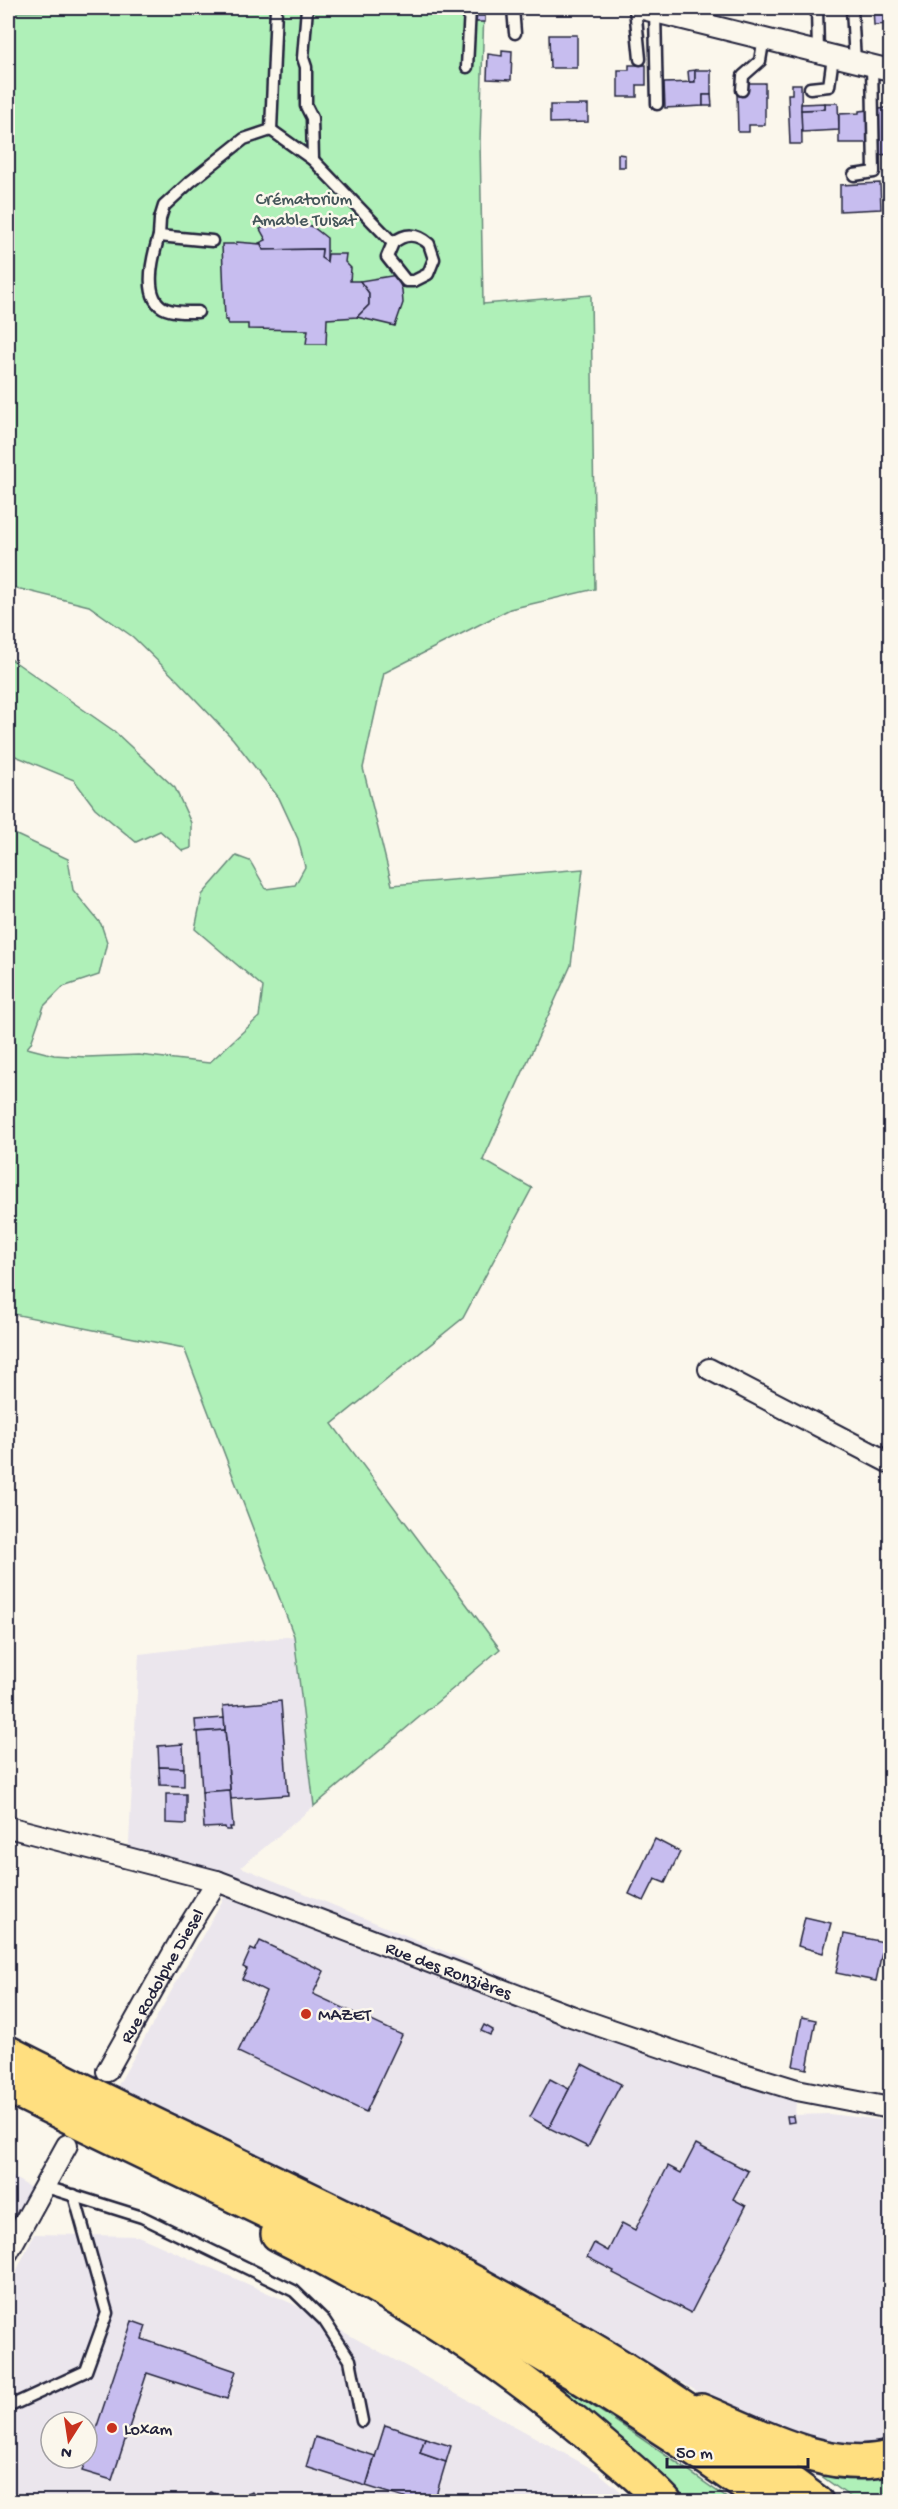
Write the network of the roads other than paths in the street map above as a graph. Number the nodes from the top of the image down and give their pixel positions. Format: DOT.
graph roads {
  1 [pos="276,8"];
  2 [pos="307,8"];
  3 [pos="470,8"];
  4 [pos="513,8"];
  5 [pos="817,8"];
  6 [pos="852,8"];
  7 [pos="643,9"];
  8 [pos="710,16"];
  9 [pos="514,33"];
  10 [pos="764,38"];
  11 [pos="825,55"];
  12 [pos="640,59"];
  13 [pos="872,66"];
  14 [pos="467,67"];
  15 [pos="810,88"];
  16 [pos="742,90"];
  17 [pos="657,104"];
  18 [pos="271,130"];
  19 [pos="313,160"];
  20 [pos="854,175"];
  21 [pos="159,236"];
  22 [pos="212,242"];
  23 [pos="393,243"];
  24 [pos="198,312"];
  25 [pos="709,1369"];
  26 [pos="891,1463"];
  27 [pos="8,1827"];
  28 [pos="217,1881"];
  29 [pos="8,2053"];
  30 [pos="107,2071"];
  31 [pos="8,2086"];
  32 [pos="891,2108"];
  33 [pos="67,2145"];
  34 [pos="128,2146"];
  35 [pos="43,2186"];
  36 [pos="74,2196"];
  37 [pos="8,2252"];
  38 [pos="670,2398"];
  39 [pos="8,2407"];
  40 [pos="362,2421"];
  41 [pos="891,2458"];
  42 [pos="666,2502"];
  43 [pos="769,2502"];
  44 [pos="816,2502"];
  1 -- 18 [label="lane"];
  2 -- 19 [label="lane"];
  3 -- 14 [label="lane"];
  4 -- 9 [label="lane"];
  5 -- 11 [label="lane"];
  6 -- 13 [label="lane"];
  7 -- 8 [label="street"];
  7 -- 12 [label="lane"];
  7 -- 17 [label="lane"];
  8 -- 10 [label="street"];
  10 -- 11 [label="street"];
  10 -- 16 [label="lane"];
  11 -- 13 [label="street"];
  11 -- 15 [label="lane"];
  13 -- 20 [label="lane"];
  18 -- 19 [label="lane"];
  18 -- 21 [label="lane"];
  19 -- 23 [label="lane"];
  21 -- 22 [label="lane"];
  21 -- 24 [label="lane"];
  23 -- 23 [label="lane"];
  25 -- 26 [label="street"];
  27 -- 28 [label="street, Rue des Ronzières"];
  28 -- 30 [label="street, Rue Rodolphe Diesel"];
  28 -- 32 [label="street, Rue des Ronzières"];
  29 -- 38 [label="highway"];
  31 -- 34 [label="highway"];
  33 -- 35 [label="street"];
  34 -- 42 [label="highway"];
  34 -- 43 [label="highway"];
  35 -- 36 [label="lane"];
  35 -- 37 [label="street"];
  36 -- 39 [label="lane"];
  36 -- 40 [label="lane"];
  38 -- 41 [label="highway"];
  38 -- 44 [label="highway"];
}
